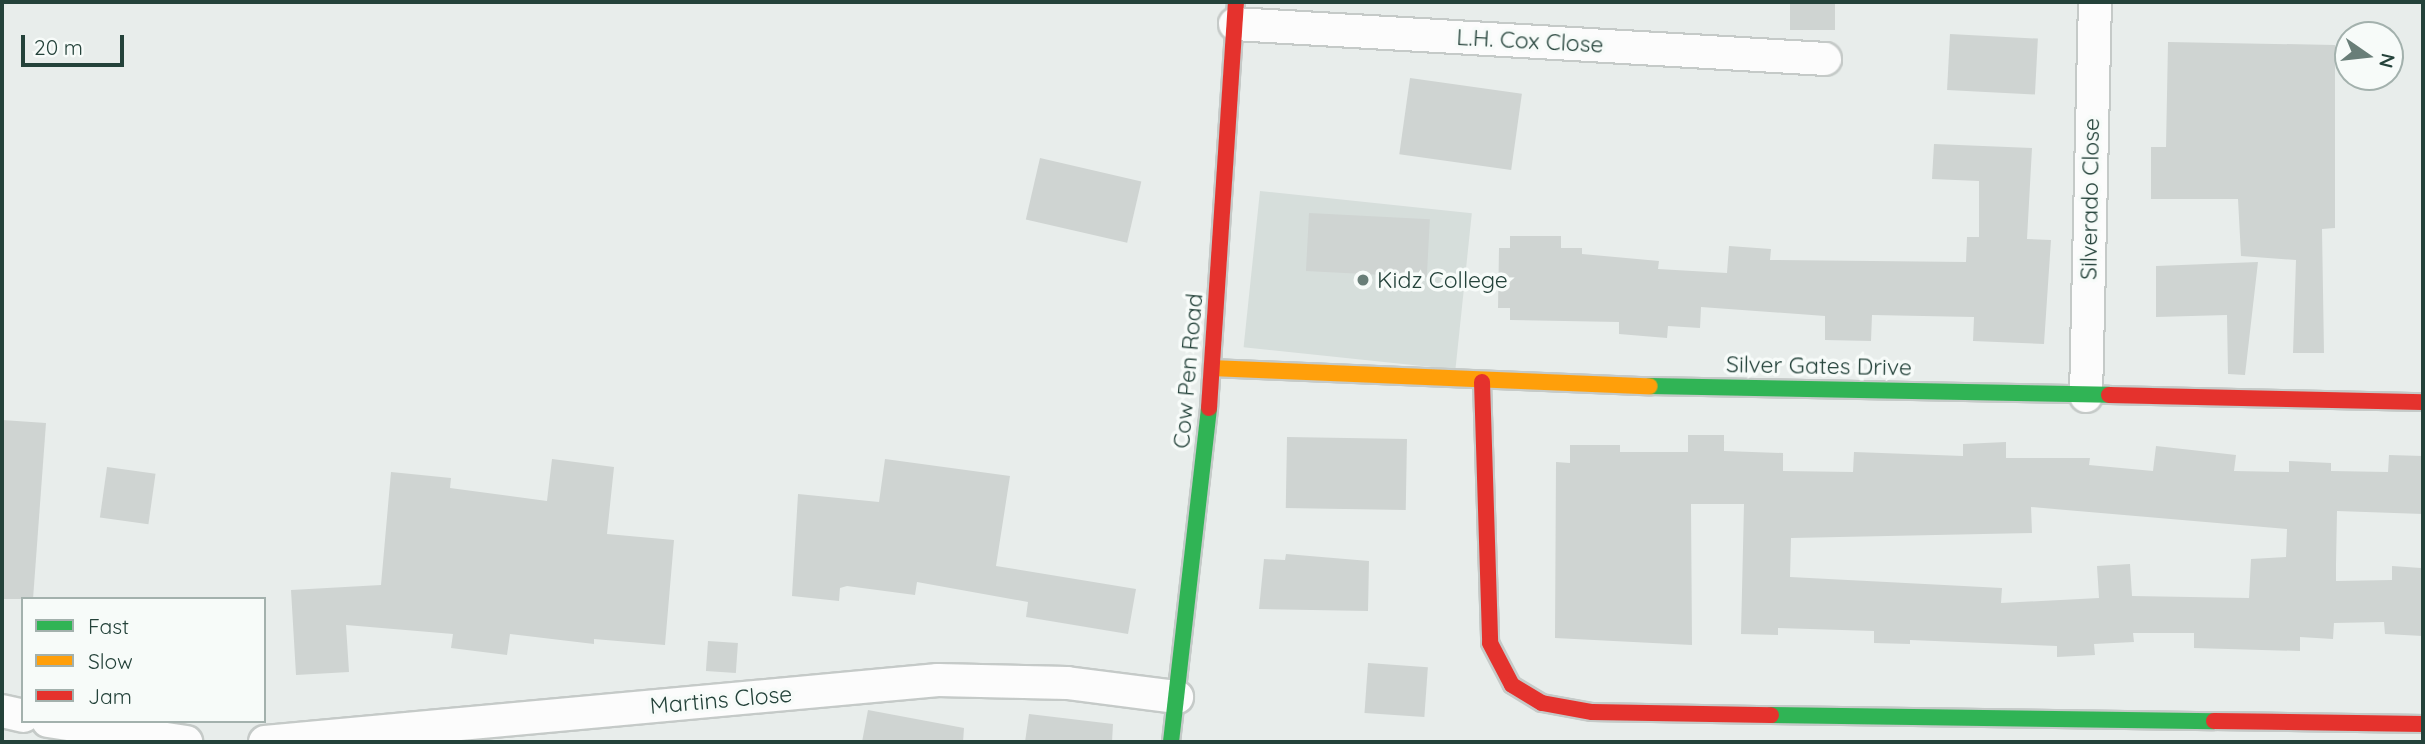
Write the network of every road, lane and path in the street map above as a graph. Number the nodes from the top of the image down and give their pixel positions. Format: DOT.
graph roads {
  1 [pos="2095,2"];
  2 [pos="1236,13"];
  3 [pos="1825,59"];
  4 [pos="1213,368"];
  5 [pos="1482,382"];
  6 [pos="2086,396"];
  7 [pos="2423,402"];
  8 [pos="1177,697"];
  9 [pos="2,711"];
  10 [pos="21,716"];
  11 [pos="61,723"];
  12 [pos="2423,724"];
  13 [pos="437,733"];
  14 [pos="186,742"];
  15 [pos="265,742"];
  16 [pos="1171,742"];
  1 -- 6 [label="street, Silverado Close"];
  2 -- 3 [label="street, L.H. Cox Close"];
  2 -- 4 [label="street, Cow Pen Road"];
  4 -- 5 [label="street, Silver Gates Drive"];
  4 -- 8 [label="street, Cow Pen Road"];
  5 -- 6 [label="street, Silver Gates Drive"];
  5 -- 12 [label="street"];
  6 -- 7 [label="street, Silver Gates Drive"];
  8 -- 13 [label="street, Martins Close"];
  8 -- 16 [label="street, Cow Pen Road"];
  9 -- 10 [label="street"];
  11 -- 14 [label="street"];
  13 -- 15 [label="street, Martins Close"];
}
